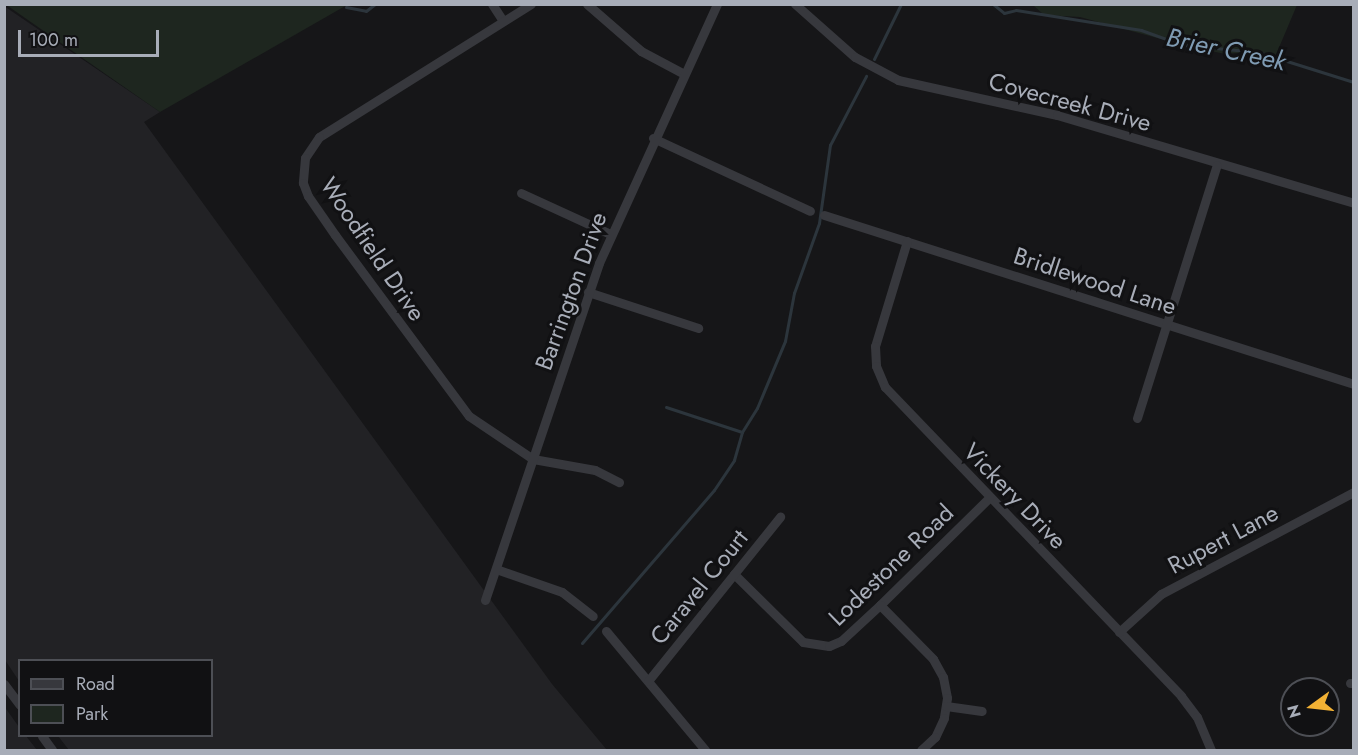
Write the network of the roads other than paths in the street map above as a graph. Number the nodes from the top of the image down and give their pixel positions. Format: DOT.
graph roads {
  1 [pos="492,4"];
  2 [pos="531,4"];
  3 [pos="587,4"];
  4 [pos="717,4"];
  5 [pos="795,4"];
  6 [pos="503,21"];
  7 [pos="684,74"];
  8 [pos="653,138"];
  9 [pos="1217,165"];
  10 [pos="521,192"];
  11 [pos="1353,203"];
  12 [pos="810,211"];
  13 [pos="824,215"];
  14 [pos="610,234"];
  15 [pos="907,241"];
  16 [pos="588,292"];
  17 [pos="1166,324"];
  18 [pos="698,328"];
  19 [pos="1353,384"];
  20 [pos="1137,418"];
  21 [pos="533,459"];
  22 [pos="618,482"];
  23 [pos="1353,492"];
  24 [pos="989,498"];
  25 [pos="780,517"];
  26 [pos="496,569"];
  27 [pos="734,574"];
  28 [pos="485,600"];
  29 [pos="880,605"];
  30 [pos="593,616"];
  31 [pos="606,631"];
  32 [pos="1119,632"];
  33 [pos="648,681"];
  34 [pos="4,684"];
  35 [pos="18,702"];
  36 [pos="946,706"];
  37 [pos="982,711"];
  38 [pos="43,737"];
  39 [pos="52,750"];
  40 [pos="705,750"];
  41 [pos="921,750"];
  42 [pos="1211,750"];
  1 -- 6 [label="street"];
  2 -- 6 [label="street, Woodfield Drive"];
  3 -- 7 [label="street"];
  4 -- 7 [label="street, Barrington Drive"];
  5 -- 9 [label="street, Covecreek Drive"];
  6 -- 21 [label="street, Woodfield Drive"];
  7 -- 8 [label="street, Barrington Drive"];
  8 -- 12 [label="street"];
  8 -- 14 [label="street, Barrington Drive"];
  9 -- 11 [label="street, Covecreek Drive"];
  9 -- 17 [label="street"];
  10 -- 14 [label="street"];
  13 -- 15 [label="street, Bridlewood Lane"];
  14 -- 16 [label="street, Barrington Drive"];
  15 -- 17 [label="street, Bridlewood Lane"];
  15 -- 24 [label="street, Vickery Drive"];
  16 -- 18 [label="street"];
  16 -- 21 [label="street, Barrington Drive"];
  17 -- 19 [label="street, Bridlewood Lane"];
  17 -- 20 [label="street"];
  21 -- 22 [label="street, Woodfield Drive"];
  21 -- 26 [label="street, Barrington Drive"];
  23 -- 32 [label="street, Rupert Lane"];
  24 -- 29 [label="street, Lodestone Road"];
  24 -- 32 [label="street, Vickery Drive"];
  25 -- 27 [label="street, Caravel Court"];
  26 -- 28 [label="street, Barrington Drive"];
  26 -- 30 [label="street"];
  27 -- 29 [label="street, Lodestone Road"];
  27 -- 33 [label="street, Caravel Court"];
  29 -- 36 [label="street"];
  31 -- 33 [label="street"];
  32 -- 42 [label="street, Vickery Drive"];
  33 -- 40 [label="street"];
  34 -- 35 [label="street"];
  36 -- 37 [label="street"];
  36 -- 41 [label="street"];
  38 -- 39 [label="street"];
}
